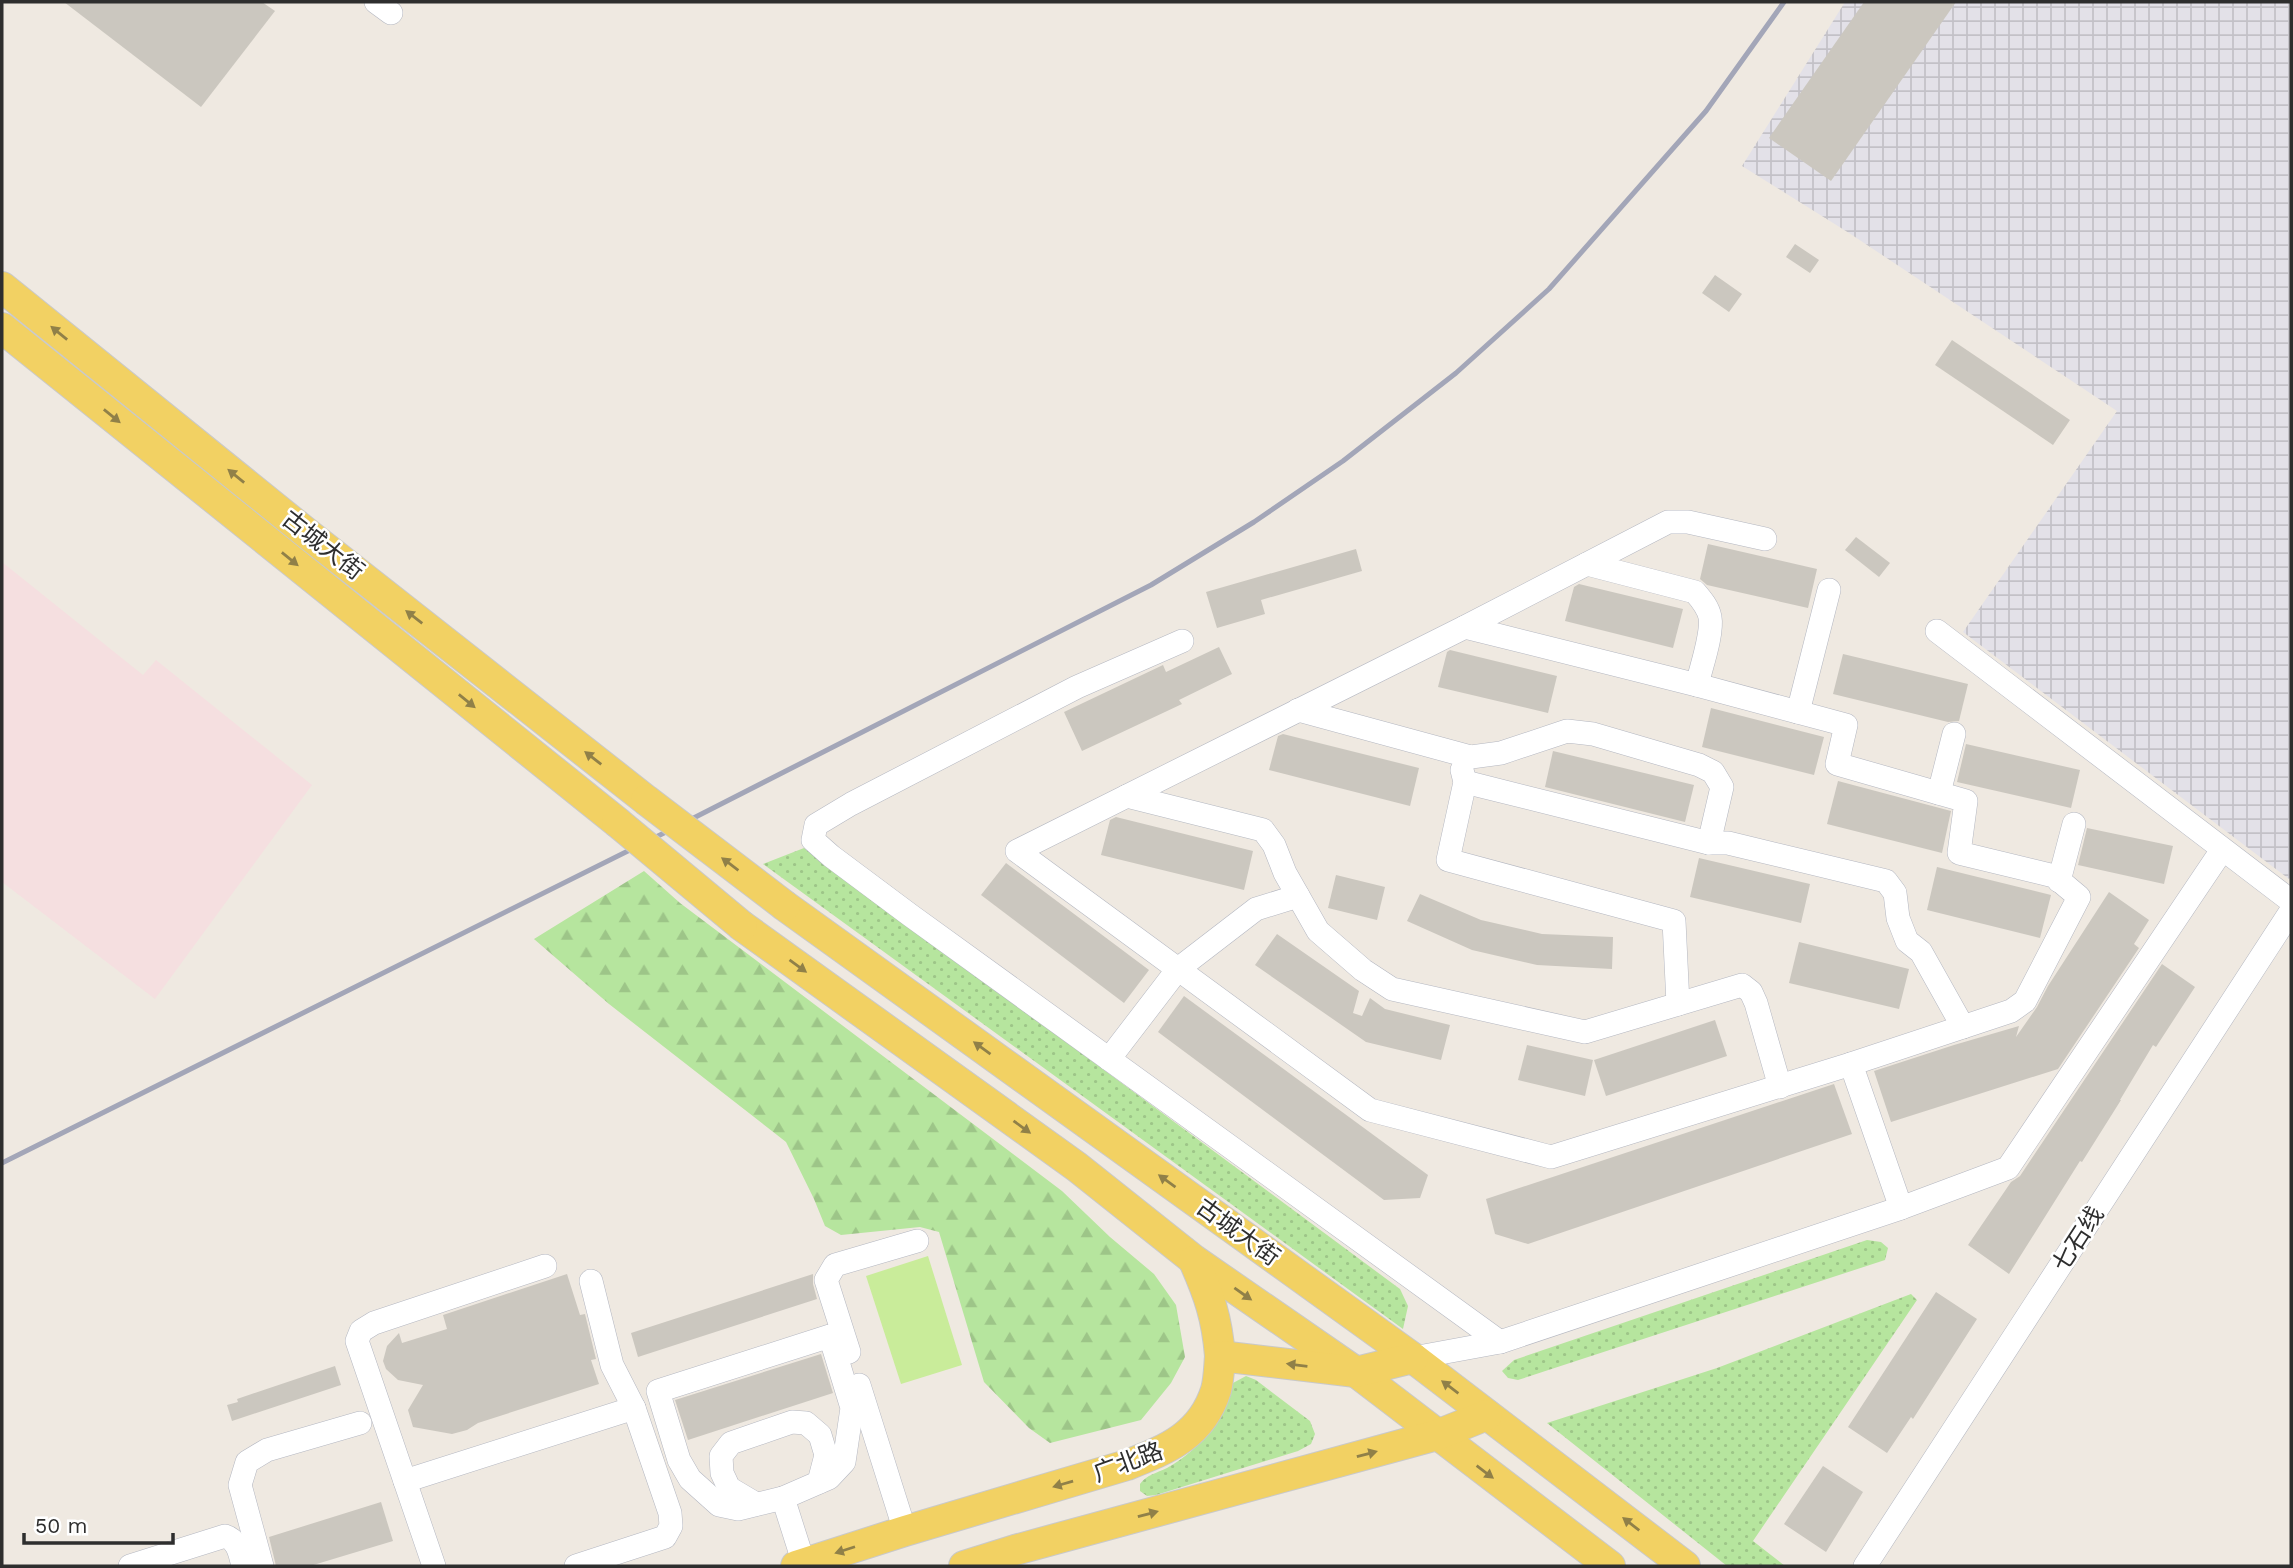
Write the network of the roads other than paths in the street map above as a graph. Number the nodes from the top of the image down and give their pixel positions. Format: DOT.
graph roads {
  1 [pos="2,287"];
  2 [pos="2,328"];
  3 [pos="1765,539"];
  4 [pos="1587,564"];
  5 [pos="1829,590"];
  6 [pos="1465,627"];
  7 [pos="1937,631"];
  8 [pos="1182,641"];
  9 [pos="1697,685"];
  10 [pos="1298,710"];
  11 [pos="1798,712"];
  12 [pos="1954,734"];
  13 [pos="1458,753"];
  14 [pos="1465,782"];
  15 [pos="1939,793"];
  16 [pos="1127,796"];
  17 [pos="2074,824"];
  18 [pos="1709,844"];
  19 [pos="2222,850"];
  20 [pos="2059,881"];
  21 [pos="1298,896"];
  22 [pos="2291,901"];
  23 [pos="2291,911"];
  24 [pos="1178,969"];
  25 [pos="1678,1004"];
  26 [pos="1963,1027"];
  27 [pos="1109,1059"];
  28 [pos="1851,1064"];
  29 [pos="1780,1087"];
  30 [pos="1900,1208"];
  31 [pos="917,1241"];
  32 [pos="1194,1260"];
  33 [pos="545,1266"];
  34 [pos="591,1281"];
  35 [pos="1500,1342"];
  36 [pos="1220,1356"];
  37 [pos="1413,1359"];
  38 [pos="1356,1372"];
  39 [pos="634,1408"];
  40 [pos="1487,1415"];
  41 [pos="360,1423"];
  42 [pos="1437,1435"];
  43 [pos="405,1481"];
  44 [pos="819,1482"];
  45 [pos="783,1497"];
  46 [pos="756,1504"];
  47 [pos="905,1531"];
  48 [pos="1017,1558"];
  49 [pos="800,1565"];
  50 [pos="130,1566"];
  51 [pos="243,1566"];
  52 [pos="262,1566"];
  53 [pos="434,1566"];
  54 [pos="576,1566"];
  55 [pos="964,1566"];
  56 [pos="1610,1566"];
  57 [pos="1685,1566"];
  58 [pos="1865,1566"];
  37 -- 1 [label="main road, 古城大街, one-way, bridge"];
  2 -- 32 [label="main road, 古城大街, one-way, bridge"];
  3 -- 4 [label="street"];
  4 -- 6 [label="street"];
  4 -- 9 [label="street"];
  5 -- 11 [label="street"];
  6 -- 9 [label="street"];
  6 -- 10 [label="street"];
  7 -- 19 [label="street"];
  8 -- 27 [label="street"];
  9 -- 11 [label="street"];
  10 -- 13 [label="street"];
  10 -- 16 [label="street"];
  11 -- 15 [label="street"];
  12 -- 15 [label="street"];
  13 -- 14 [label="street"];
  13 -- 18 [label="street"];
  14 -- 18 [label="street"];
  14 -- 25 [label="street"];
  15 -- 20 [label="street"];
  16 -- 21 [label="street"];
  16 -- 24 [label="street"];
  17 -- 20 [label="street"];
  18 -- 26 [label="street"];
  19 -- 22 [label="street"];
  19 -- 30 [label="street"];
  20 -- 26 [label="street"];
  21 -- 24 [label="street"];
  21 -- 25 [label="street"];
  23 -- 58 [label="street, 七石线"];
  24 -- 27 [label="street"];
  24 -- 29 [label="street"];
  25 -- 29 [label="street"];
  26 -- 28 [label="street"];
  27 -- 35 [label="street"];
  28 -- 29 [label="street"];
  28 -- 30 [label="street"];
  30 -- 35 [label="street"];
  31 -- 47 [label="street"];
  32 -- 36 [label="main road, 广北路"];
  32 -- 38 [label="main road, 古城大街, one-way"];
  33 -- 43 [label="street"];
  34 -- 39 [label="street"];
  35 -- 37 [label="street"];
  38 -- 36 [label="main road, one-way"];
  36 -- 47 [label="main road, 广北路, one-way"];
  37 -- 38 [label="main road"];
  40 -- 37 [label="main road, 古城大街, one-way"];
  38 -- 42 [label="main road, 古城大街"];
  39 -- 43 [label="street"];
  39 -- 54 [label="street"];
  40 -- 42 [label="main road"];
  57 -- 40 [label="main road, 古城大街, one-way"];
  41 -- 52 [label="street"];
  48 -- 42 [label="main road, one-way"];
  42 -- 56 [label="main road, 古城大街, one-way"];
  43 -- 53 [label="street"];
  44 -- 45 [label="street"];
  44 -- 46 [label="street"];
  44 -- 46 [label="street"];
  45 -- 46 [label="street"];
  45 -- 49 [label="street"];
  47 -- 49 [label="main road, 广北路, one-way"];
  48 -- 55 [label="main road"];
  50 -- 51 [label="street"];
}
